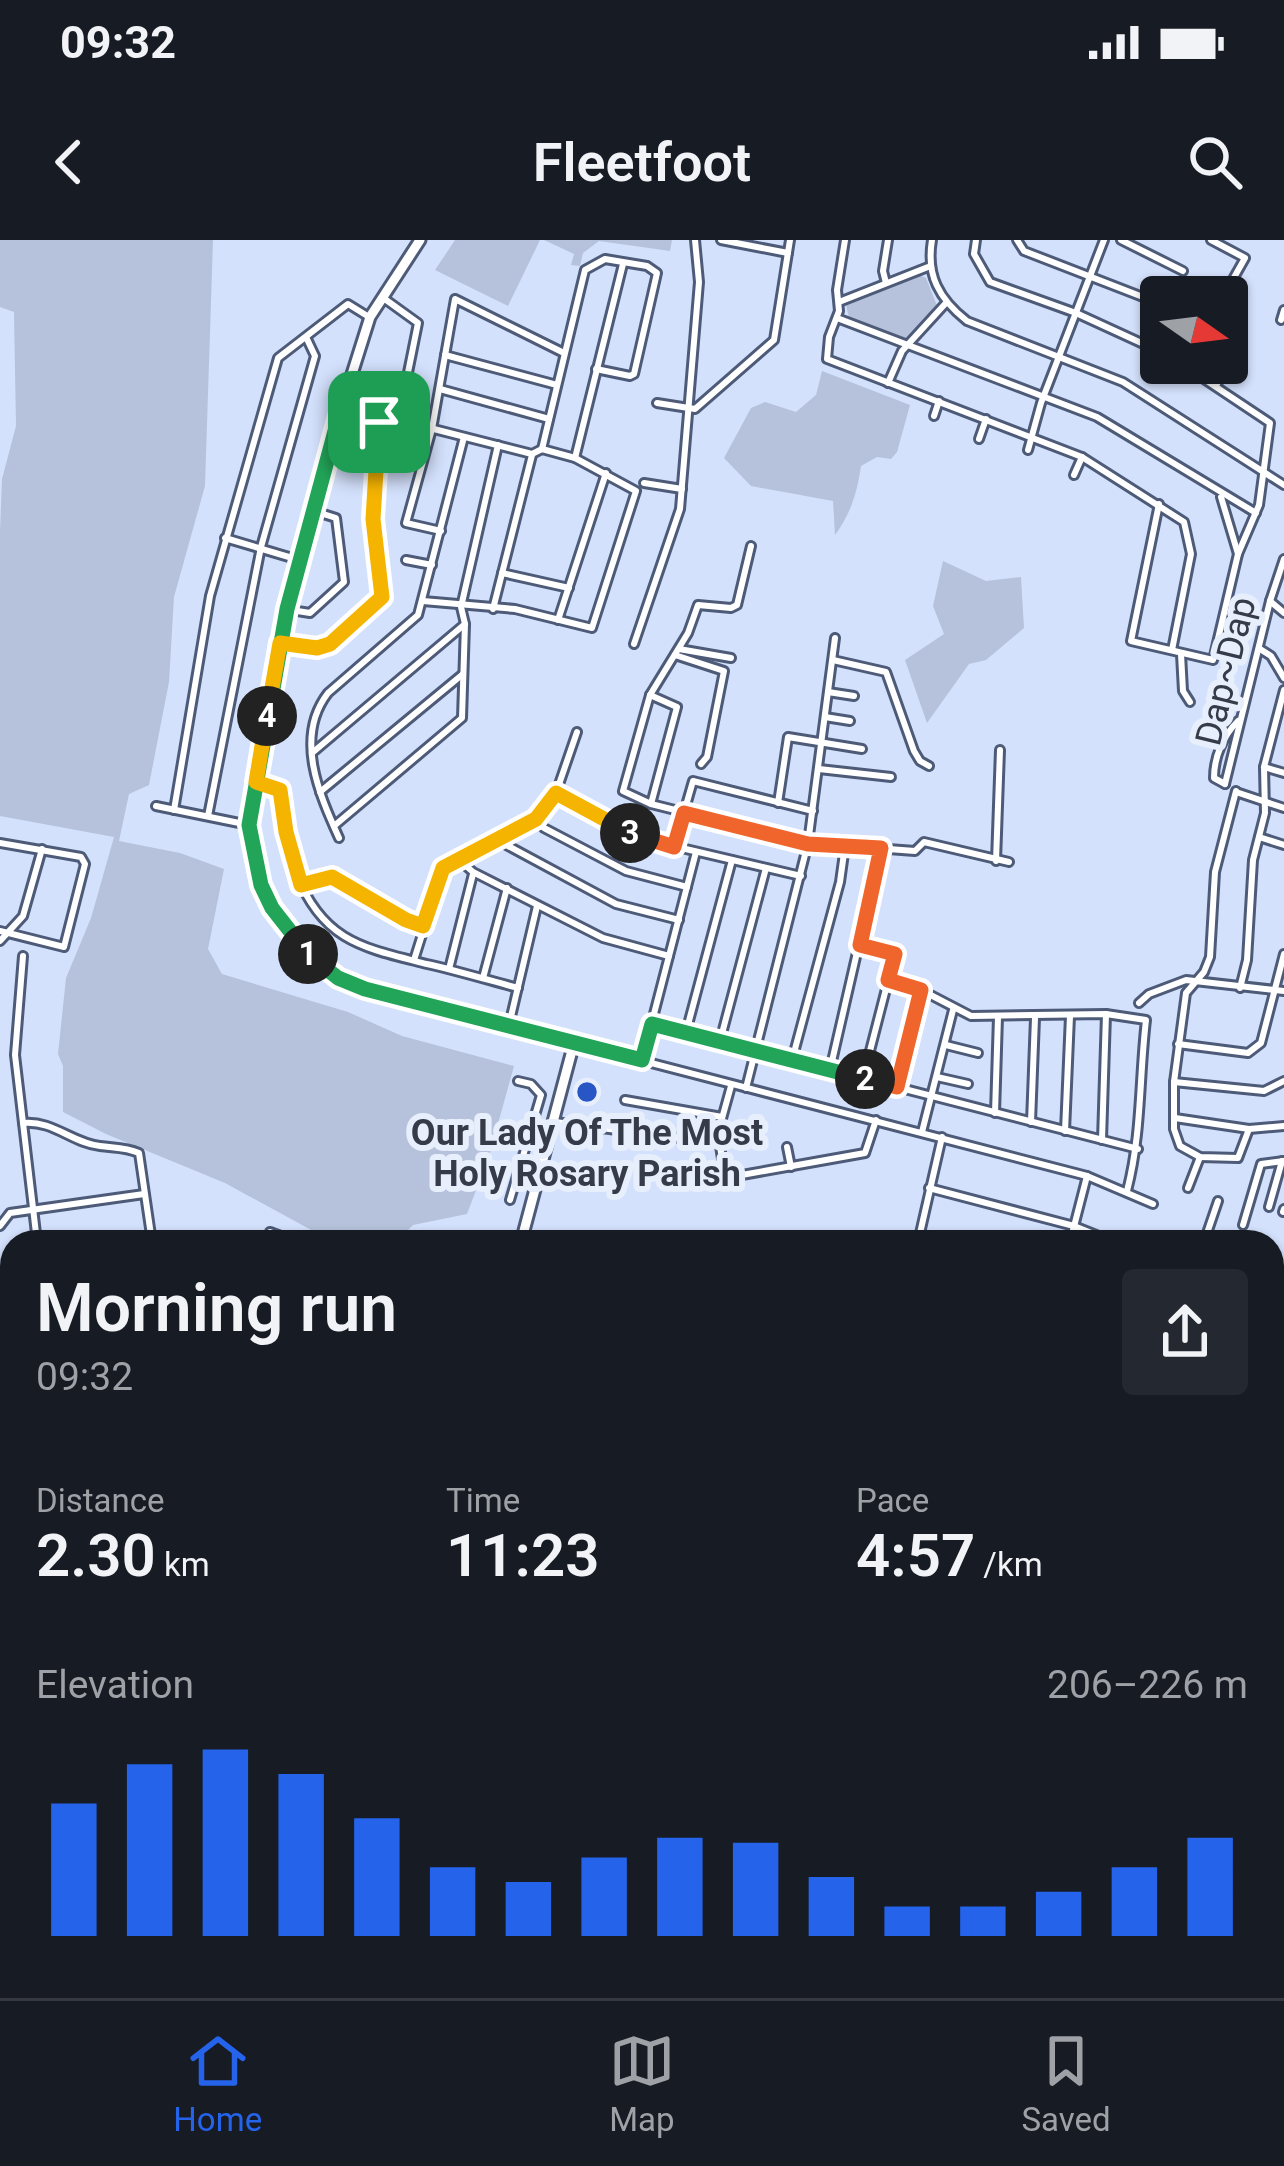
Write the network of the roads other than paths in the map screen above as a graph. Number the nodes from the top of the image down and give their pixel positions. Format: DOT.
graph roads {
  1 [pos="420,240"];
  2 [pos="695,240"];
  3 [pos="721,240"];
  4 [pos="790,240"];
  5 [pos="845,240"];
  6 [pos="888,240"];
  7 [pos="932,240"];
  8 [pos="976,240"];
  9 [pos="1017,240"];
  10 [pos="1104,240"];
  11 [pos="1121,240"];
  12 [pos="1210,240"];
  13 [pos="734,241"];
  14 [pos="788,253"];
  15 [pos="623,262"];
  16 [pos="928,267"];
  17 [pos="1184,271"];
  18 [pos="1090,274"];
  19 [pos="1235,276"];
  20 [pos="886,283"];
  21 [pos="1140,295"];
  22 [pos="382,297"];
  23 [pos="839,302"];
  24 [pos="946,303"];
  25 [pos="1284,310"];
  26 [pos="1076,314"];
  27 [pos="370,317"];
  28 [pos="837,318"];
  29 [pos="1281,320"];
  30 [pos="306,337"];
  31 [pos="1140,343"];
  32 [pos="906,346"];
  33 [pos="565,353"];
  34 [pos="1060,355"];
  35 [pos="445,356"];
  36 [pos="596,369"];
  37 [pos="888,383"];
  38 [pos="1213,384"];
  39 [pos="557,386"];
  40 [pos="1216,386"];
  41 [pos="440,389"];
  42 [pos="1044,396"];
  43 [pos="939,401"];
  44 [pos="657,403"];
  45 [pos="341,409"];
  46 [pos="688,410"];
  47 [pos="934,416"];
  48 [pos="549,419"];
  49 [pos="986,419"];
  50 [pos="379,422"];
  51 [pos="397,427"];
  52 [pos="433,429"];
  53 [pos="464,436"];
  54 [pos="1033,436"];
  55 [pos="979,440"];
  56 [pos="498,445"];
  57 [pos="542,448"];
  58 [pos="1028,451"];
  59 [pos="532,454"];
  60 [pos="1082,457"];
  61 [pos="575,458"];
  62 [pos="1265,471"];
  63 [pos="606,473"];
  64 [pos="1074,475"];
  65 [pos="644,483"];
  66 [pos="1284,485"];
  67 [pos="682,489"];
  68 [pos="1220,494"];
  69 [pos="1159,504"];
  70 [pos="314,511"];
  71 [pos="1256,513"];
  72 [pos="441,531"];
  73 [pos="225,538"];
  74 [pos="751,546"];
  75 [pos="261,547"];
  76 [pos="1238,554"];
  77 [pos="1284,559"];
  78 [pos="299,560"];
  79 [pos="406,560"];
  80 [pos="432,565"];
  81 [pos="502,572"];
  82 [pos="568,588"];
  83 [pos="423,601"];
  84 [pos="1270,601"];
  85 [pos="461,607"];
  86 [pos="287,609"];
  87 [pos="493,609"];
  88 [pos="1284,613"];
  89 [pos="558,620"];
  90 [pos="465,624"];
  91 [pos="835,638"];
  92 [pos="280,643"];
  93 [pos="634,644"];
  94 [pos="1258,648"];
  95 [pos="1177,651"];
  96 [pos="677,652"];
  97 [pos="730,658"];
  98 [pos="833,660"];
  99 [pos="463,674"];
  100 [pos="1284,678"];
  101 [pos="1284,690"];
  102 [pos="828,692"];
  103 [pos="650,695"];
  104 [pos="854,696"];
  105 [pos="1190,702"];
  106 [pos="825,717"];
  107 [pos="1239,720"];
  108 [pos="850,721"];
  109 [pos="577,732"];
  110 [pos="823,743"];
  111 [pos="862,749"];
  112 [pos="1000,750"];
  113 [pos="310,755"];
  114 [pos="701,764"];
  115 [pos="929,766"];
  116 [pos="1264,767"];
  117 [pos="819,769"];
  118 [pos="1284,773"];
  119 [pos="891,777"];
  120 [pos="256,782"];
  121 [pos="1226,784"];
  122 [pos="1236,791"];
  123 [pos="320,792"];
  124 [pos="556,793"];
  125 [pos="1266,802"];
  126 [pos="778,803"];
  127 [pos="651,804"];
  128 [pos="156,806"];
  129 [pos="1284,808"];
  130 [pos="174,810"];
  131 [pos="813,811"];
  132 [pos="684,813"];
  133 [pos="208,816"];
  134 [pos="536,819"];
  135 [pos="249,825"];
  136 [pos="334,826"];
  137 [pos="1259,837"];
  138 [pos="339,838"];
  139 [pos="496,840"];
  140 [pos="808,844"];
  141 [pos="0,845"];
  142 [pos="1284,845"];
  143 [pos="845,846"];
  144 [pos="674,847"];
  145 [pos="881,848"];
  146 [pos="42,850"];
  147 [pos="696,853"];
  148 [pos="457,858"];
  149 [pos="732,860"];
  150 [pos="995,861"];
  151 [pos="1009,862"];
  152 [pos="766,868"];
  153 [pos="473,872"];
  154 [pos="801,876"];
  155 [pos="301,885"];
  156 [pos="687,887"];
  157 [pos="507,889"];
  158 [pos="537,906"];
  159 [pos="679,920"];
  160 [pos="423,926"];
  161 [pos="4,932"];
  162 [pos="0,941"];
  163 [pos="860,945"];
  164 [pos="1284,954"];
  165 [pos="23,956"];
  166 [pos="669,956"];
  167 [pos="414,960"];
  168 [pos="449,969"];
  169 [pos="483,978"];
  170 [pos="888,980"];
  171 [pos="1195,981"];
  172 [pos="518,988"];
  173 [pos="1240,988"];
  174 [pos="921,990"];
  175 [pos="1280,990"];
  176 [pos="1139,1003"];
  177 [pos="953,1010"];
  178 [pos="1106,1014"];
  179 [pos="1070,1016"];
  180 [pos="998,1017"];
  181 [pos="1034,1018"];
  182 [pos="652,1024"];
  183 [pos="508,1026"];
  184 [pos="686,1032"];
  185 [pos="720,1041"];
  186 [pos="574,1043"];
  187 [pos="945,1044"];
  188 [pos="1178,1044"];
  189 [pos="756,1051"];
  190 [pos="978,1053"];
  191 [pos="642,1060"];
  192 [pos="792,1060"];
  193 [pos="830,1070"];
  194 [pos="937,1077"];
  195 [pos="863,1078"];
  196 [pos="518,1081"];
  197 [pos="1284,1081"];
  198 [pos="1174,1082"];
  199 [pos="731,1084"];
  200 [pos="968,1084"];
  201 [pos="897,1087"];
  202 [pos="746,1088"];
  203 [pos="932,1096"];
  204 [pos="625,1100"];
  205 [pos="536,1112"];
  206 [pos="995,1113"];
  207 [pos="722,1118"];
  208 [pos="1174,1118"];
  209 [pos="556,1119"];
  210 [pos="876,1120"];
  211 [pos="1031,1122"];
  212 [pos="22,1124"];
  213 [pos="1284,1126"];
  214 [pos="1249,1129"];
  215 [pos="1065,1131"];
  216 [pos="922,1132"];
  217 [pos="942,1137"];
  218 [pos="1102,1141"];
  219 [pos="718,1143"];
  220 [pos="787,1147"];
  221 [pos="1138,1149"];
  222 [pos="1200,1156"];
  223 [pos="1283,1161"];
  224 [pos="791,1167"];
  225 [pos="1087,1176"];
  226 [pos="929,1188"];
  227 [pos="1188,1189"];
  228 [pos="1126,1191"];
  229 [pos="146,1194"];
  230 [pos="511,1200"];
  231 [pos="1218,1201"];
  232 [pos="1153,1204"];
  233 [pos="1269,1207"];
  234 [pos="33,1209"];
  235 [pos="1243,1225"];
  236 [pos="0,1226"];
  237 [pos="1074,1226"];
  238 [pos="36,1230"];
  239 [pos="150,1230"];
  240 [pos="524,1230"];
  241 [pos="920,1230"];
  242 [pos="1073,1230"];
  243 [pos="1083,1230"];
  244 [pos="1208,1230"];
  1 -- 22 [label="street"];
  2 -- 46 [label="street"];
  3 -- 13 [label="street"];
  4 -- 14 [label="street"];
  5 -- 23 [label="street"];
  6 -- 20 [label="street"];
  7 -- 16 [label="street"];
  8 -- 26 [label="street"];
  9 -- 18 [label="street"];
  10 -- 18 [label="street"];
  11 -- 17 [label="street"];
  12 -- 19 [label="street"];
  13 -- 14 [label="street"];
  14 -- 46 [label="street"];
  15 -- 33 [label="street"];
  15 -- 36 [label="street"];
  15 -- 36 [label="street"];
  16 -- 20 [label="street"];
  16 -- 24 [label="street"];
  18 -- 21 [label="street"];
  18 -- 26 [label="street"];
  20 -- 23 [label="street"];
  22 -- 27 [label="street"];
  22 -- 51 [label="street"];
  23 -- 28 [label="street"];
  24 -- 32 [label="street"];
  24 -- 34 [label="street"];
  25 -- 29 [label="street"];
  26 -- 31 [label="street"];
  26 -- 34 [label="street"];
  27 -- 30 [label="street"];
  27 -- 45 [label="street"];
  28 -- 32 [label="street"];
  28 -- 37 [label="street"];
  30 -- 73 [label="street"];
  30 -- 75 [label="street"];
  32 -- 37 [label="street"];
  32 -- 42 [label="street"];
  33 -- 35 [label="street"];
  33 -- 39 [label="street"];
  34 -- 42 [label="street"];
  34 -- 62 [label="street"];
  35 -- 39 [label="street"];
  35 -- 41 [label="street"];
  36 -- 61 [label="street"];
  37 -- 43 [label="street"];
  38 -- 40 [label="street"];
  39 -- 48 [label="street"];
  40 -- 62 [label="street"];
  41 -- 48 [label="street"];
  41 -- 52 [label="street"];
  42 -- 54 [label="street"];
  42 -- 68 [label="street"];
  43 -- 47 [label="street"];
  43 -- 49 [label="street"];
  44 -- 46 [label="street"];
  45 -- 50 [label="street"];
  45 -- 70 [label="street"];
  46 -- 67 [label="street"];
  48 -- 57 [label="street"];
  49 -- 54 [label="street"];
  49 -- 55 [label="street"];
  50 -- 51 [label="street"];
  50 -- 92 [label="street"];
  51 -- 52 [label="street"];
  52 -- 53 [label="street"];
  52 -- 72 [label="street"];
  53 -- 56 [label="street"];
  53 -- 72 [label="street"];
  54 -- 58 [label="street"];
  54 -- 60 [label="street"];
  56 -- 59 [label="street"];
  56 -- 85 [label="street"];
  57 -- 59 [label="street"];
  57 -- 61 [label="street"];
  59 -- 81 [label="street"];
  60 -- 64 [label="street"];
  60 -- 69 [label="street"];
  61 -- 63 [label="street"];
  62 -- 66 [label="street"];
  62 -- 71 [label="street"];
  63 -- 82 [label="street"];
  63 -- 89 [label="street"];
  65 -- 67 [label="street"];
  67 -- 93 [label="street"];
  68 -- 71 [label="street"];
  68 -- 76 [label="street"];
  69 -- 95 [label="street"];
  69 -- 95 [label="street"];
  70 -- 78 [label="street"];
  70 -- 86 [label="street"];
  71 -- 76 [label="street"];
  72 -- 80 [label="street"];
  73 -- 75 [label="street"];
  73 -- 130 [label="street"];
  74 -- 96 [label="street"];
  75 -- 78 [label="street"];
  75 -- 133 [label="street"];
  76 -- 95 [label="street"];
  77 -- 84 [label="street, Dap~Dap"];
  78 -- 86 [label="street"];
  79 -- 80 [label="street"];
  80 -- 83 [label="street"];
  81 -- 82 [label="street"];
  81 -- 87 [label="street"];
  82 -- 89 [label="street"];
  83 -- 85 [label="street"];
  83 -- 113 [label="street"];
  84 -- 88 [label="street"];
  84 -- 94 [label="street, Dap~Dap"];
  85 -- 87 [label="street"];
  85 -- 90 [label="street"];
  86 -- 92 [label="street"];
  87 -- 89 [label="street"];
  90 -- 99 [label="street"];
  90 -- 113 [label="street"];
  91 -- 98 [label="street"];
  92 -- 120 [label="street"];
  94 -- 100 [label="street"];
  94 -- 107 [label="street, Dap~Dap"];
  95 -- 105 [label="street"];
  96 -- 97 [label="street"];
  96 -- 103 [label="street"];
  96 -- 114 [label="street"];
  98 -- 102 [label="street"];
  98 -- 115 [label="street"];
  99 -- 123 [label="street"];
  99 -- 136 [label="street"];
  101 -- 116 [label="street"];
  102 -- 104 [label="street"];
  102 -- 106 [label="street"];
  103 -- 127 [label="street"];
  103 -- 127 [label="street"];
  106 -- 108 [label="street"];
  106 -- 110 [label="street"];
  107 -- 121 [label="street, Dap~Dap"];
  107 -- 121 [label="street"];
  109 -- 124 [label="street"];
  110 -- 111 [label="street"];
  110 -- 117 [label="street"];
  110 -- 126 [label="street"];
  112 -- 150 [label="street"];
  113 -- 123 [label="street"];
  116 -- 118 [label="street"];
  116 -- 125 [label="street"];
  117 -- 119 [label="street"];
  117 -- 131 [label="street"];
  120 -- 135 [label="street"];
  120 -- 155 [label="street"];
  121 -- 122 [label="street, Dap~Dap"];
  122 -- 125 [label="street, Dap~Dap"];
  122 -- 171 [label="street"];
  123 -- 136 [label="street"];
  124 -- 134 [label="street"];
  124 -- 144 [label="street"];
  125 -- 129 [label="street, Dap~Dap"];
  125 -- 137 [label="street"];
  126 -- 131 [label="street"];
  126 -- 132 [label="street"];
  127 -- 132 [label="street"];
  128 -- 130 [label="street"];
  130 -- 133 [label="street"];
  131 -- 140 [label="street"];
  132 -- 140 [label="street"];
  132 -- 144 [label="street"];
  133 -- 135 [label="street"];
  134 -- 139 [label="street"];
  134 -- 156 [label="street"];
  135 -- 183 [label="street"];
  136 -- 138 [label="street"];
  137 -- 142 [label="street"];
  137 -- 173 [label="street"];
  139 -- 148 [label="street"];
  139 -- 159 [label="street"];
  140 -- 143 [label="street"];
  140 -- 154 [label="street"];
  141 -- 146 [label="street"];
  143 -- 145 [label="street"];
  143 -- 192 [label="street"];
  144 -- 147 [label="street"];
  145 -- 150 [label="street"];
  145 -- 163 [label="street"];
  146 -- 161 [label="street"];
  146 -- 161 [label="street"];
  147 -- 149 [label="street"];
  147 -- 156 [label="street"];
  148 -- 153 [label="street"];
  148 -- 160 [label="street"];
  149 -- 152 [label="street"];
  149 -- 184 [label="street"];
  150 -- 151 [label="street"];
  152 -- 154 [label="street"];
  152 -- 185 [label="street"];
  153 -- 157 [label="street"];
  153 -- 168 [label="street"];
  154 -- 189 [label="street"];
  155 -- 160 [label="street"];
  155 -- 167 [label="street"];
  156 -- 159 [label="street"];
  157 -- 158 [label="street"];
  157 -- 169 [label="street"];
  158 -- 166 [label="street"];
  158 -- 172 [label="street"];
  159 -- 166 [label="street"];
  160 -- 167 [label="street"];
  161 -- 162 [label="street"];
  163 -- 170 [label="street"];
  163 -- 193 [label="street"];
  164 -- 175 [label="street"];
  165 -- 212 [label="street"];
  166 -- 182 [label="street"];
  167 -- 168 [label="street"];
  168 -- 169 [label="street"];
  169 -- 172 [label="street"];
  170 -- 174 [label="street"];
  170 -- 195 [label="street"];
  171 -- 173 [label="street"];
  171 -- 176 [label="street"];
  171 -- 188 [label="street"];
  172 -- 183 [label="street"];
  173 -- 175 [label="street"];
  174 -- 177 [label="street"];
  174 -- 201 [label="street"];
  175 -- 188 [label="street"];
  177 -- 180 [label="street"];
  177 -- 187 [label="street"];
  178 -- 179 [label="street"];
  178 -- 218 [label="street"];
  178 -- 221 [label="street"];
  179 -- 181 [label="street"];
  179 -- 215 [label="street"];
  180 -- 181 [label="street"];
  180 -- 206 [label="street"];
  181 -- 211 [label="street"];
  182 -- 184 [label="street"];
  182 -- 191 [label="street"];
  183 -- 186 [label="street"];
  184 -- 185 [label="street"];
  185 -- 189 [label="street"];
  186 -- 191 [label="street"];
  186 -- 209 [label="street"];
  187 -- 190 [label="street"];
  187 -- 194 [label="street"];
  188 -- 198 [label="street"];
  189 -- 192 [label="street"];
  189 -- 202 [label="street"];
  191 -- 199 [label="street"];
  192 -- 193 [label="street"];
  193 -- 195 [label="street"];
  194 -- 200 [label="street"];
  194 -- 203 [label="street"];
  195 -- 201 [label="street"];
  196 -- 205 [label="street"];
  197 -- 198 [label="street"];
  198 -- 208 [label="street"];
  199 -- 202 [label="street"];
  199 -- 207 [label="street"];
  201 -- 203 [label="street"];
  202 -- 210 [label="street"];
  203 -- 206 [label="street"];
  203 -- 216 [label="street"];
  204 -- 207 [label="street"];
  205 -- 209 [label="street"];
  205 -- 230 [label="street"];
  206 -- 211 [label="street"];
  207 -- 219 [label="street"];
  208 -- 214 [label="street"];
  208 -- 222 [label="street"];
  209 -- 219 [label="street"];
  209 -- 240 [label="street"];
  210 -- 216 [label="street"];
  210 -- 224 [label="street"];
  211 -- 215 [label="street"];
  212 -- 229 [label="street"];
  212 -- 234 [label="street"];
  213 -- 214 [label="street"];
  214 -- 222 [label="street"];
  215 -- 218 [label="street"];
  216 -- 217 [label="street"];
  217 -- 225 [label="street"];
  217 -- 226 [label="street"];
  218 -- 221 [label="street"];
  219 -- 224 [label="street"];
  220 -- 224 [label="street"];
  221 -- 228 [label="street"];
  222 -- 227 [label="street"];
  223 -- 233 [label="street"];
  223 -- 235 [label="street"];
  225 -- 228 [label="street"];
  225 -- 237 [label="street"];
  226 -- 237 [label="street"];
  226 -- 241 [label="street"];
  228 -- 232 [label="street"];
  229 -- 234 [label="street"];
  229 -- 239 [label="street"];
  231 -- 244 [label="street"];
  234 -- 236 [label="street"];
  234 -- 238 [label="street"];
  237 -- 242 [label="street"];
  237 -- 243 [label="street"];
}
